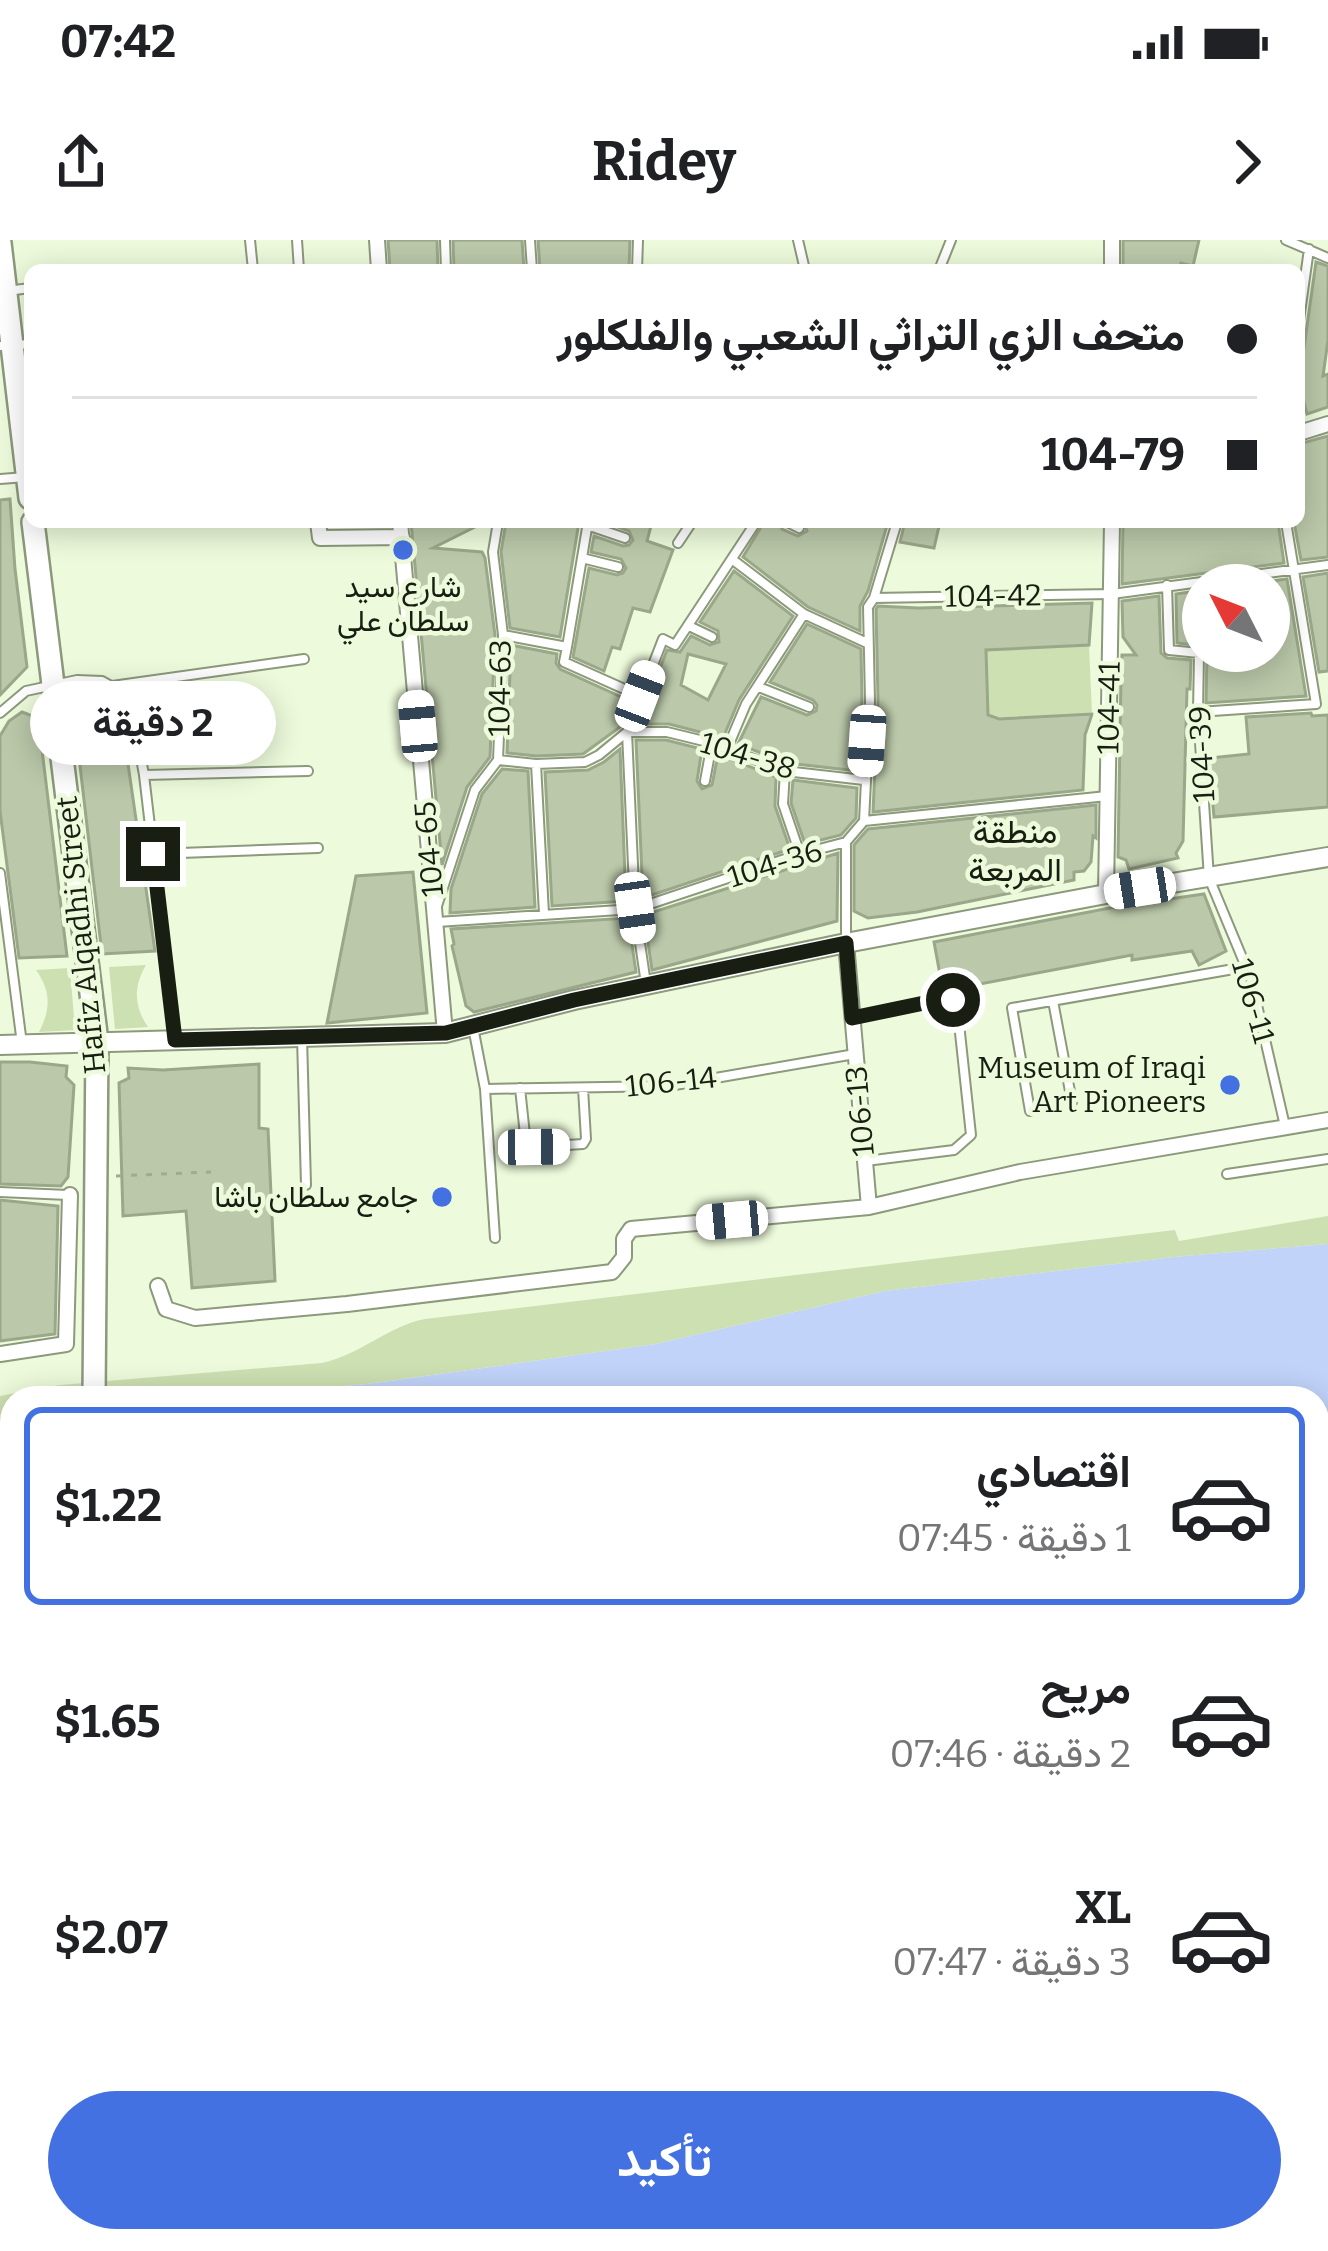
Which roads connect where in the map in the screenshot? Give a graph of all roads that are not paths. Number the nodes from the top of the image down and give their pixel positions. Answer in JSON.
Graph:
{"nodes":[{"id":1,"x":1286,"y":240,"type":"edge"},
{"id":2,"x":0,"y":243,"type":"edge"},
{"id":3,"x":1309,"y":249,"type":"junction"},
{"id":4,"x":1328,"y":258,"type":"edge"},
{"id":5,"x":1305,"y":277,"type":"edge"},
{"id":6,"x":3,"y":290,"type":"edge"},
{"id":7,"x":15,"y":345,"type":"edge"},
{"id":8,"x":24,"y":394,"type":"edge"},
{"id":9,"x":34,"y":528,"type":"edge"},
{"id":10,"x":319,"y":528,"type":"edge"},
{"id":11,"x":497,"y":528,"type":"edge"},
{"id":12,"x":587,"y":528,"type":"edge"},
{"id":13,"x":599,"y":528,"type":"edge"},
{"id":14,"x":688,"y":528,"type":"edge"},
{"id":15,"x":753,"y":528,"type":"edge"},
{"id":16,"x":895,"y":528,"type":"edge"},
{"id":17,"x":1112,"y":528,"type":"edge"},
{"id":18,"x":1287,"y":528,"type":"edge"},
{"id":19,"x":401,"y":530,"type":"edge"},
{"id":20,"x":625,"y":538,"type":"dead end"},
{"id":21,"x":677,"y":543,"type":"dead end"},
{"id":22,"x":582,"y":558,"type":"junction"},
{"id":23,"x":733,"y":560,"type":"junction"},
{"id":24,"x":1328,"y":565,"type":"edge"},
{"id":25,"x":618,"y":567,"type":"dead end"},
{"id":26,"x":1294,"y":569,"type":"junction"},
{"id":27,"x":1167,"y":585,"type":"junction"},
{"id":28,"x":1112,"y":594,"type":"junction"},
{"id":29,"x":874,"y":598,"type":"junction"},
{"id":30,"x":804,"y":614,"type":"junction"},
{"id":31,"x":688,"y":626,"type":"junction"},
{"id":32,"x":503,"y":635,"type":"junction"},
{"id":33,"x":712,"y":638,"type":"dead end"},
{"id":34,"x":867,"y":643,"type":"junction"},
{"id":35,"x":567,"y":647,"type":"junction"},
{"id":36,"x":304,"y":658,"type":"dead end"},
{"id":37,"x":52,"y":684,"type":"junction"},
{"id":38,"x":111,"y":686,"type":"junction"},
{"id":39,"x":759,"y":687,"type":"junction"},
{"id":40,"x":640,"y":696,"type":"junction"},
{"id":41,"x":809,"y":707,"type":"dead end"},
{"id":42,"x":2,"y":708,"type":"edge"},
{"id":43,"x":1198,"y":712,"type":"junction"},
{"id":44,"x":627,"y":732,"type":"junction"},
{"id":45,"x":712,"y":743,"type":"junction"},
{"id":46,"x":727,"y":749,"type":"junction"},
{"id":47,"x":498,"y":760,"type":"junction"},
{"id":48,"x":536,"y":764,"type":"junction"},
{"id":49,"x":308,"y":771,"type":"dead end"},
{"id":50,"x":784,"y":771,"type":"junction"},
{"id":51,"x":144,"y":776,"type":"junction"},
{"id":52,"x":864,"y":780,"type":"junction"},
{"id":53,"x":705,"y":781,"type":"dead end"},
{"id":54,"x":1107,"y":796,"type":"junction"},
{"id":55,"x":864,"y":821,"type":"junction"},
{"id":56,"x":846,"y":842,"type":"junction"},
{"id":57,"x":318,"y":848,"type":"dead end"},
{"id":58,"x":153,"y":854,"type":"junction"},
{"id":59,"x":800,"y":854,"type":"junction"},
{"id":60,"x":1323,"y":860,"type":"edge"},
{"id":61,"x":0,"y":873,"type":"edge"},
{"id":62,"x":1209,"y":878,"type":"junction"},
{"id":63,"x":1106,"y":894,"type":"junction"},
{"id":64,"x":635,"y":908,"type":"junction"},
{"id":65,"x":544,"y":914,"type":"junction"},
{"id":66,"x":435,"y":917,"type":"junction"},
{"id":67,"x":846,"y":943,"type":"junction"},
{"id":68,"x":1245,"y":967,"type":"junction"},
{"id":69,"x":646,"y":985,"type":"junction"},
{"id":70,"x":1053,"y":1001,"type":"junction"},
{"id":71,"x":852,"y":1018,"type":"junction"},
{"id":72,"x":473,"y":1026,"type":"junction"},
{"id":73,"x":446,"y":1033,"type":"junction"},
{"id":74,"x":302,"y":1036,"type":"junction"},
{"id":75,"x":175,"y":1040,"type":"junction"},
{"id":76,"x":97,"y":1042,"type":"junction"},
{"id":77,"x":0,"y":1045,"type":"edge"},
{"id":78,"x":22,"y":1045,"type":"junction"},
{"id":79,"x":855,"y":1054,"type":"junction"},
{"id":80,"x":485,"y":1088,"type":"junction"},
{"id":81,"x":520,"y":1088,"type":"junction"},
{"id":82,"x":583,"y":1088,"type":"junction"},
{"id":83,"x":1072,"y":1102,"type":"dead end"},
{"id":84,"x":1030,"y":1111,"type":"dead end"},
{"id":85,"x":1328,"y":1120,"type":"edge"},
{"id":86,"x":1286,"y":1127,"type":"junction"},
{"id":87,"x":1328,"y":1159,"type":"edge"},
{"id":88,"x":865,"y":1161,"type":"junction"},
{"id":89,"x":1227,"y":1174,"type":"dead end"},
{"id":90,"x":306,"y":1185,"type":"dead end"},
{"id":91,"x":0,"y":1192,"type":"edge"},
{"id":92,"x":70,"y":1196,"type":"joint"},
{"id":93,"x":869,"y":1207,"type":"junction"},
{"id":94,"x":495,"y":1238,"type":"dead end"},
{"id":95,"x":158,"y":1286,"type":"dead end"},
{"id":96,"x":0,"y":1354,"type":"edge"},
{"id":97,"x":94,"y":1386,"type":"edge"}],
"edges":[{"from":1,"to":3,"type":"lane"},
{"from":2,"to":6,"type":"main road"},
{"from":3,"to":4,"type":"lane"},
{"from":3,"to":5,"type":"lane"},
{"from":6,"to":7,"type":"main road"},
{"from":7,"to":8,"type":"main road"},
{"from":9,"to":37,"type":"main road","name":"Hafiz Alqadhi Street"},
{"from":10,"to":19,"type":"street"},
{"from":11,"to":32,"type":"lane","name":"104-63"},
{"from":12,"to":22,"type":"lane"},
{"from":13,"to":20,"type":"lane"},
{"from":14,"to":21,"type":"lane"},
{"from":15,"to":23,"type":"lane"},
{"from":16,"to":29,"type":"lane"},
{"from":17,"to":28,"type":"street","name":"104-41"},
{"from":18,"to":26,"type":"lane"},
{"from":19,"to":66,"type":"street","name":"104-65"},
{"from":22,"to":25,"type":"lane"},
{"from":22,"to":35,"type":"lane"},
{"from":23,"to":30,"type":"lane"},
{"from":23,"to":31,"type":"lane"},
{"from":24,"to":26,"type":"lane","name":"104-42"},
{"from":26,"to":27,"type":"lane","name":"104-42"},
{"from":26,"to":43,"type":"lane"},
{"from":27,"to":28,"type":"lane","name":"104-42"},
{"from":27,"to":43,"type":"lane","name":"104-39"},
{"from":28,"to":29,"type":"lane","name":"104-42"},
{"from":28,"to":54,"type":"street","name":"104-41"},
{"from":29,"to":34,"type":"lane"},
{"from":30,"to":34,"type":"lane"},
{"from":30,"to":39,"type":"lane"},
{"from":31,"to":33,"type":"lane"},
{"from":31,"to":40,"type":"lane"},
{"from":32,"to":35,"type":"lane"},
{"from":32,"to":47,"type":"lane","name":"104-63"},
{"from":34,"to":52,"type":"lane"},
{"from":35,"to":40,"type":"lane"},
{"from":36,"to":38,"type":"lane"},
{"from":37,"to":38,"type":"lane"},
{"from":37,"to":42,"type":"lane"},
{"from":37,"to":76,"type":"main road","name":"Hafiz Alqadhi Street"},
{"from":38,"to":51,"type":"lane"},
{"from":39,"to":41,"type":"lane"},
{"from":39,"to":46,"type":"lane"},
{"from":40,"to":44,"type":"lane"},
{"from":43,"to":62,"type":"lane","name":"104-39"},
{"from":44,"to":45,"type":"lane","name":"104-38"},
{"from":44,"to":48,"type":"lane"},
{"from":44,"to":64,"type":"lane"},
{"from":45,"to":46,"type":"lane","name":"104-38"},
{"from":45,"to":53,"type":"lane"},
{"from":46,"to":50,"type":"lane","name":"104-38"},
{"from":47,"to":48,"type":"lane"},
{"from":47,"to":66,"type":"lane","name":"104-63"},
{"from":48,"to":65,"type":"lane"},
{"from":49,"to":51,"type":"lane"},
{"from":50,"to":52,"type":"lane","name":"104-38"},
{"from":50,"to":59,"type":"lane"},
{"from":51,"to":58,"type":"lane"},
{"from":52,"to":55,"type":"lane"},
{"from":54,"to":55,"type":"lane"},
{"from":54,"to":63,"type":"street","name":"104-41"},
{"from":55,"to":56,"type":"lane","name":"104-36"},
{"from":56,"to":59,"type":"lane","name":"104-36"},
{"from":56,"to":67,"type":"lane"},
{"from":57,"to":58,"type":"lane"},
{"from":58,"to":75,"type":"lane"},
{"from":59,"to":64,"type":"lane","name":"104-36"},
{"from":60,"to":62,"type":"main road"},
{"from":61,"to":78,"type":"lane"},
{"from":62,"to":63,"type":"main road"},
{"from":62,"to":68,"type":"lane","name":"106-11"},
{"from":63,"to":67,"type":"main road"},
{"from":64,"to":65,"type":"lane","name":"104-36"},
{"from":64,"to":69,"type":"lane"},
{"from":65,"to":66,"type":"lane","name":"104-36"},
{"from":66,"to":73,"type":"street","name":"104-65"},
{"from":67,"to":69,"type":"main road"},
{"from":67,"to":71,"type":"street","name":"106-13"},
{"from":68,"to":70,"type":"lane"},
{"from":68,"to":86,"type":"lane","name":"106-11"},
{"from":69,"to":72,"type":"main road"},
{"from":70,"to":83,"type":"lane"},
{"from":70,"to":84,"type":"lane"},
{"from":71,"to":79,"type":"street","name":"106-13"},
{"from":71,"to":88,"type":"lane"},
{"from":72,"to":73,"type":"main road"},
{"from":72,"to":80,"type":"lane"},
{"from":73,"to":74,"type":"main road"},
{"from":74,"to":75,"type":"main road"},
{"from":74,"to":90,"type":"lane"},
{"from":75,"to":76,"type":"main road"},
{"from":76,"to":78,"type":"main road"},
{"from":76,"to":97,"type":"main road","name":"Hafiz Alqadhi Street"},
{"from":77,"to":78,"type":"main road"},
{"from":79,"to":82,"type":"lane","name":"106-14"},
{"from":79,"to":88,"type":"street","name":"106-13"},
{"from":80,"to":81,"type":"lane","name":"106-14"},
{"from":80,"to":94,"type":"lane"},
{"from":81,"to":82,"type":"lane","name":"106-14"},
{"from":81,"to":82,"type":"lane"},
{"from":85,"to":86,"type":"street"},
{"from":86,"to":93,"type":"street"},
{"from":87,"to":89,"type":"lane"},
{"from":88,"to":93,"type":"street","name":"106-13"},
{"from":91,"to":92,"type":"lane"},
{"from":92,"to":96,"type":"street"},
{"from":93,"to":95,"type":"street"}]}
